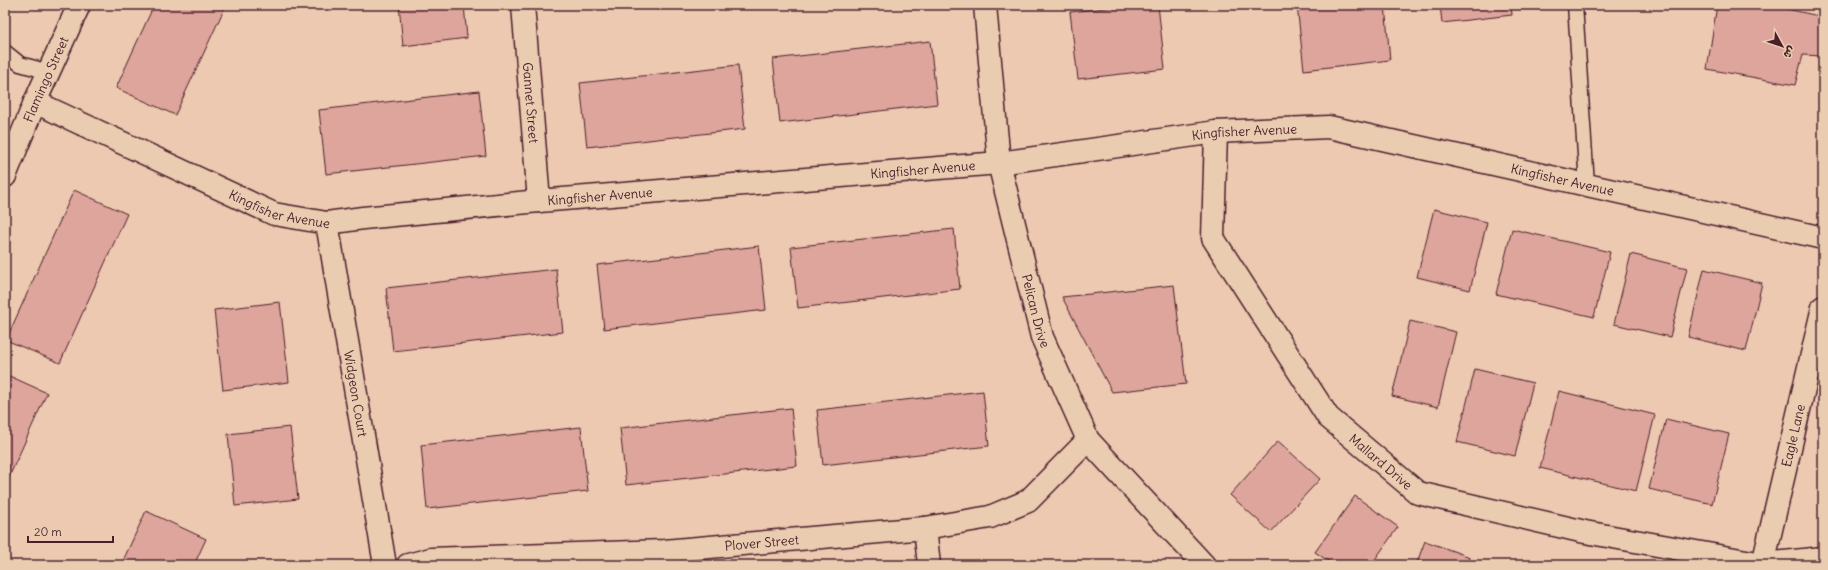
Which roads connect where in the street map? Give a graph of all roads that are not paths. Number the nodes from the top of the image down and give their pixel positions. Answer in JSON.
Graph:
{"nodes":[{"id":1,"x":79,"y":5,"type":"edge"},
{"id":2,"x":523,"y":5,"type":"edge"},
{"id":3,"x":985,"y":5,"type":"edge"},
{"id":4,"x":1574,"y":5,"type":"edge"},
{"id":5,"x":5,"y":52,"type":"edge"},
{"id":6,"x":49,"y":72,"type":"junction"},
{"id":7,"x":35,"y":102,"type":"junction"},
{"id":8,"x":1216,"y":132,"type":"junction"},
{"id":9,"x":999,"y":163,"type":"junction"},
{"id":10,"x":5,"y":176,"type":"edge"},
{"id":11,"x":1587,"y":185,"type":"junction"},
{"id":12,"x":539,"y":201,"type":"junction"},
{"id":13,"x":327,"y":223,"type":"junction"},
{"id":14,"x":1823,"y":238,"type":"edge"},
{"id":15,"x":1823,"y":307,"type":"edge"},
{"id":16,"x":1088,"y":440,"type":"junction"},
{"id":17,"x":925,"y":528,"type":"junction"},
{"id":18,"x":1823,"y":558,"type":"edge"},
{"id":19,"x":534,"y":560,"type":"edge"},
{"id":20,"x":1763,"y":564,"type":"junction"},
{"id":21,"x":385,"y":565,"type":"edge"},
{"id":22,"x":408,"y":565,"type":"edge"},
{"id":23,"x":929,"y":565,"type":"edge"},
{"id":24,"x":1204,"y":565,"type":"edge"}],
"edges":[{"from":1,"to":6,"type":"street","name":"Flamingo Street"},
{"from":2,"to":12,"type":"street","name":"Gannet Street"},
{"from":3,"to":9,"type":"street","name":"Pelican Drive"},
{"from":4,"to":11,"type":"lane"},
{"from":5,"to":6,"type":"lane"},
{"from":6,"to":7,"type":"street","name":"Flamingo Street"},
{"from":7,"to":10,"type":"street","name":"Flamingo Street"},
{"from":7,"to":13,"type":"street","name":"Kingfisher Avenue"},
{"from":8,"to":9,"type":"street","name":"Kingfisher Avenue"},
{"from":8,"to":11,"type":"street","name":"Kingfisher Avenue"},
{"from":8,"to":20,"type":"street","name":"Mallard Drive"},
{"from":9,"to":12,"type":"street","name":"Kingfisher Avenue"},
{"from":9,"to":16,"type":"street","name":"Pelican Drive"},
{"from":11,"to":14,"type":"street","name":"Kingfisher Avenue"},
{"from":12,"to":13,"type":"street","name":"Kingfisher Avenue"},
{"from":13,"to":21,"type":"street","name":"Widgeon Court"},
{"from":15,"to":20,"type":"street","name":"Eagle Lane"},
{"from":16,"to":17,"type":"street","name":"Plover Street"},
{"from":16,"to":24,"type":"street","name":"Pelican Drive"},
{"from":17,"to":19,"type":"street","name":"Plover Street"},
{"from":17,"to":23,"type":"street"},
{"from":18,"to":20,"type":"street","name":"Mallard Drive"},
{"from":19,"to":22,"type":"street","name":"Plover Street"}]}
